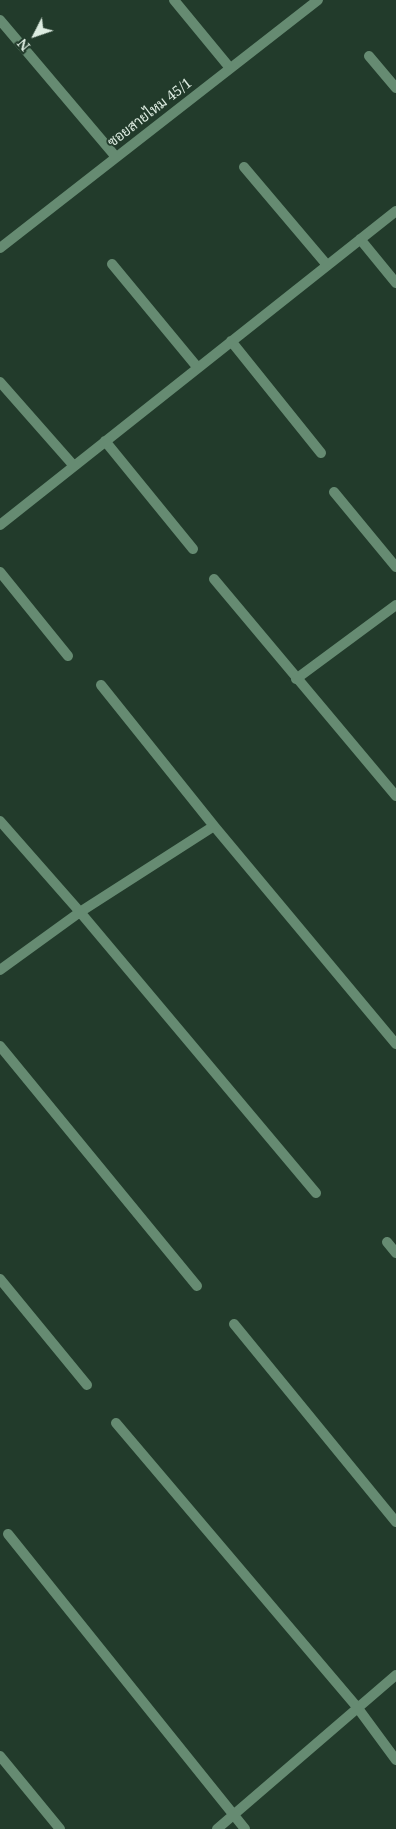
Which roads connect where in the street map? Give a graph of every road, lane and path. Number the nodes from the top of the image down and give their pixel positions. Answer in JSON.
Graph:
{"nodes":[{"id":1,"x":174,"y":0,"type":"edge"},
{"id":2,"x":318,"y":0,"type":"edge"},
{"id":3,"x":0,"y":20,"type":"edge"},
{"id":4,"x":369,"y":56,"type":"dead end"},
{"id":5,"x":230,"y":68,"type":"junction"},
{"id":6,"x":396,"y":88,"type":"edge"},
{"id":7,"x":116,"y":157,"type":"junction"},
{"id":8,"x":244,"y":168,"type":"dead end"},
{"id":9,"x":396,"y":211,"type":"edge"},
{"id":10,"x":360,"y":239,"type":"junction"},
{"id":11,"x":0,"y":248,"type":"edge"},
{"id":12,"x":112,"y":264,"type":"dead end"},
{"id":13,"x":327,"y":265,"type":"junction"},
{"id":14,"x":396,"y":283,"type":"edge"},
{"id":15,"x":231,"y":342,"type":"junction"},
{"id":16,"x":198,"y":368,"type":"junction"},
{"id":17,"x":0,"y":382,"type":"edge"},
{"id":18,"x":105,"y":441,"type":"junction"},
{"id":19,"x":321,"y":454,"type":"dead end"},
{"id":20,"x":74,"y":466,"type":"junction"},
{"id":21,"x":334,"y":492,"type":"dead end"},
{"id":22,"x":0,"y":525,"type":"edge"},
{"id":23,"x":193,"y":549,"type":"dead end"},
{"id":24,"x":396,"y":567,"type":"edge"},
{"id":25,"x":0,"y":572,"type":"edge"},
{"id":26,"x":214,"y":579,"type":"dead end"},
{"id":27,"x":396,"y":605,"type":"edge"},
{"id":28,"x":68,"y":656,"type":"dead end"},
{"id":29,"x":296,"y":679,"type":"junction"},
{"id":30,"x":101,"y":685,"type":"dead end"},
{"id":31,"x":396,"y":796,"type":"edge"},
{"id":32,"x":0,"y":820,"type":"edge"},
{"id":33,"x":214,"y":826,"type":"junction"},
{"id":34,"x":80,"y":912,"type":"junction"},
{"id":35,"x":0,"y":970,"type":"edge"},
{"id":36,"x":396,"y":1044,"type":"edge"},
{"id":37,"x":0,"y":1046,"type":"edge"},
{"id":38,"x":316,"y":1194,"type":"dead end"},
{"id":39,"x":387,"y":1242,"type":"dead end"},
{"id":40,"x":396,"y":1253,"type":"edge"},
{"id":41,"x":0,"y":1279,"type":"edge"},
{"id":42,"x":197,"y":1286,"type":"dead end"},
{"id":43,"x":234,"y":1324,"type":"dead end"},
{"id":44,"x":87,"y":1386,"type":"dead end"},
{"id":45,"x":116,"y":1423,"type":"dead end"},
{"id":46,"x":396,"y":1522,"type":"edge"},
{"id":47,"x":8,"y":1534,"type":"dead end"},
{"id":48,"x":396,"y":1675,"type":"edge"},
{"id":49,"x":357,"y":1707,"type":"junction"},
{"id":50,"x":0,"y":1756,"type":"edge"},
{"id":51,"x":396,"y":1760,"type":"edge"},
{"id":52,"x":234,"y":1816,"type":"junction"},
{"id":53,"x":60,"y":1829,"type":"edge"},
{"id":54,"x":216,"y":1829,"type":"edge"},
{"id":55,"x":245,"y":1829,"type":"edge"}],
"edges":[{"from":1,"to":5,"type":"street"},
{"from":2,"to":5,"type":"street","name":"ซอยสายไหม 45/1"},
{"from":3,"to":7,"type":"street"},
{"from":4,"to":6,"type":"street"},
{"from":5,"to":7,"type":"street","name":"ซอยสายไหม 45/1"},
{"from":7,"to":11,"type":"street","name":"ซอยสายไหม 45/1"},
{"from":8,"to":13,"type":"street"},
{"from":9,"to":10,"type":"street"},
{"from":10,"to":13,"type":"street"},
{"from":10,"to":14,"type":"street"},
{"from":12,"to":16,"type":"street"},
{"from":13,"to":15,"type":"street"},
{"from":15,"to":16,"type":"street"},
{"from":15,"to":19,"type":"street"},
{"from":16,"to":18,"type":"street"},
{"from":17,"to":20,"type":"street"},
{"from":18,"to":20,"type":"street"},
{"from":18,"to":23,"type":"street"},
{"from":20,"to":22,"type":"street"},
{"from":21,"to":24,"type":"street"},
{"from":25,"to":28,"type":"street"},
{"from":26,"to":29,"type":"street"},
{"from":27,"to":29,"type":"street"},
{"from":29,"to":31,"type":"street"},
{"from":30,"to":33,"type":"street"},
{"from":32,"to":34,"type":"street"},
{"from":33,"to":34,"type":"street"},
{"from":33,"to":36,"type":"street"},
{"from":34,"to":35,"type":"street"},
{"from":34,"to":38,"type":"street"},
{"from":37,"to":42,"type":"street"},
{"from":39,"to":40,"type":"street"},
{"from":41,"to":44,"type":"street"},
{"from":43,"to":46,"type":"street"},
{"from":45,"to":49,"type":"street"},
{"from":47,"to":52,"type":"street"},
{"from":48,"to":49,"type":"street"},
{"from":49,"to":51,"type":"street"},
{"from":49,"to":52,"type":"street"},
{"from":50,"to":53,"type":"street"},
{"from":52,"to":54,"type":"street"},
{"from":52,"to":55,"type":"street"}]}
